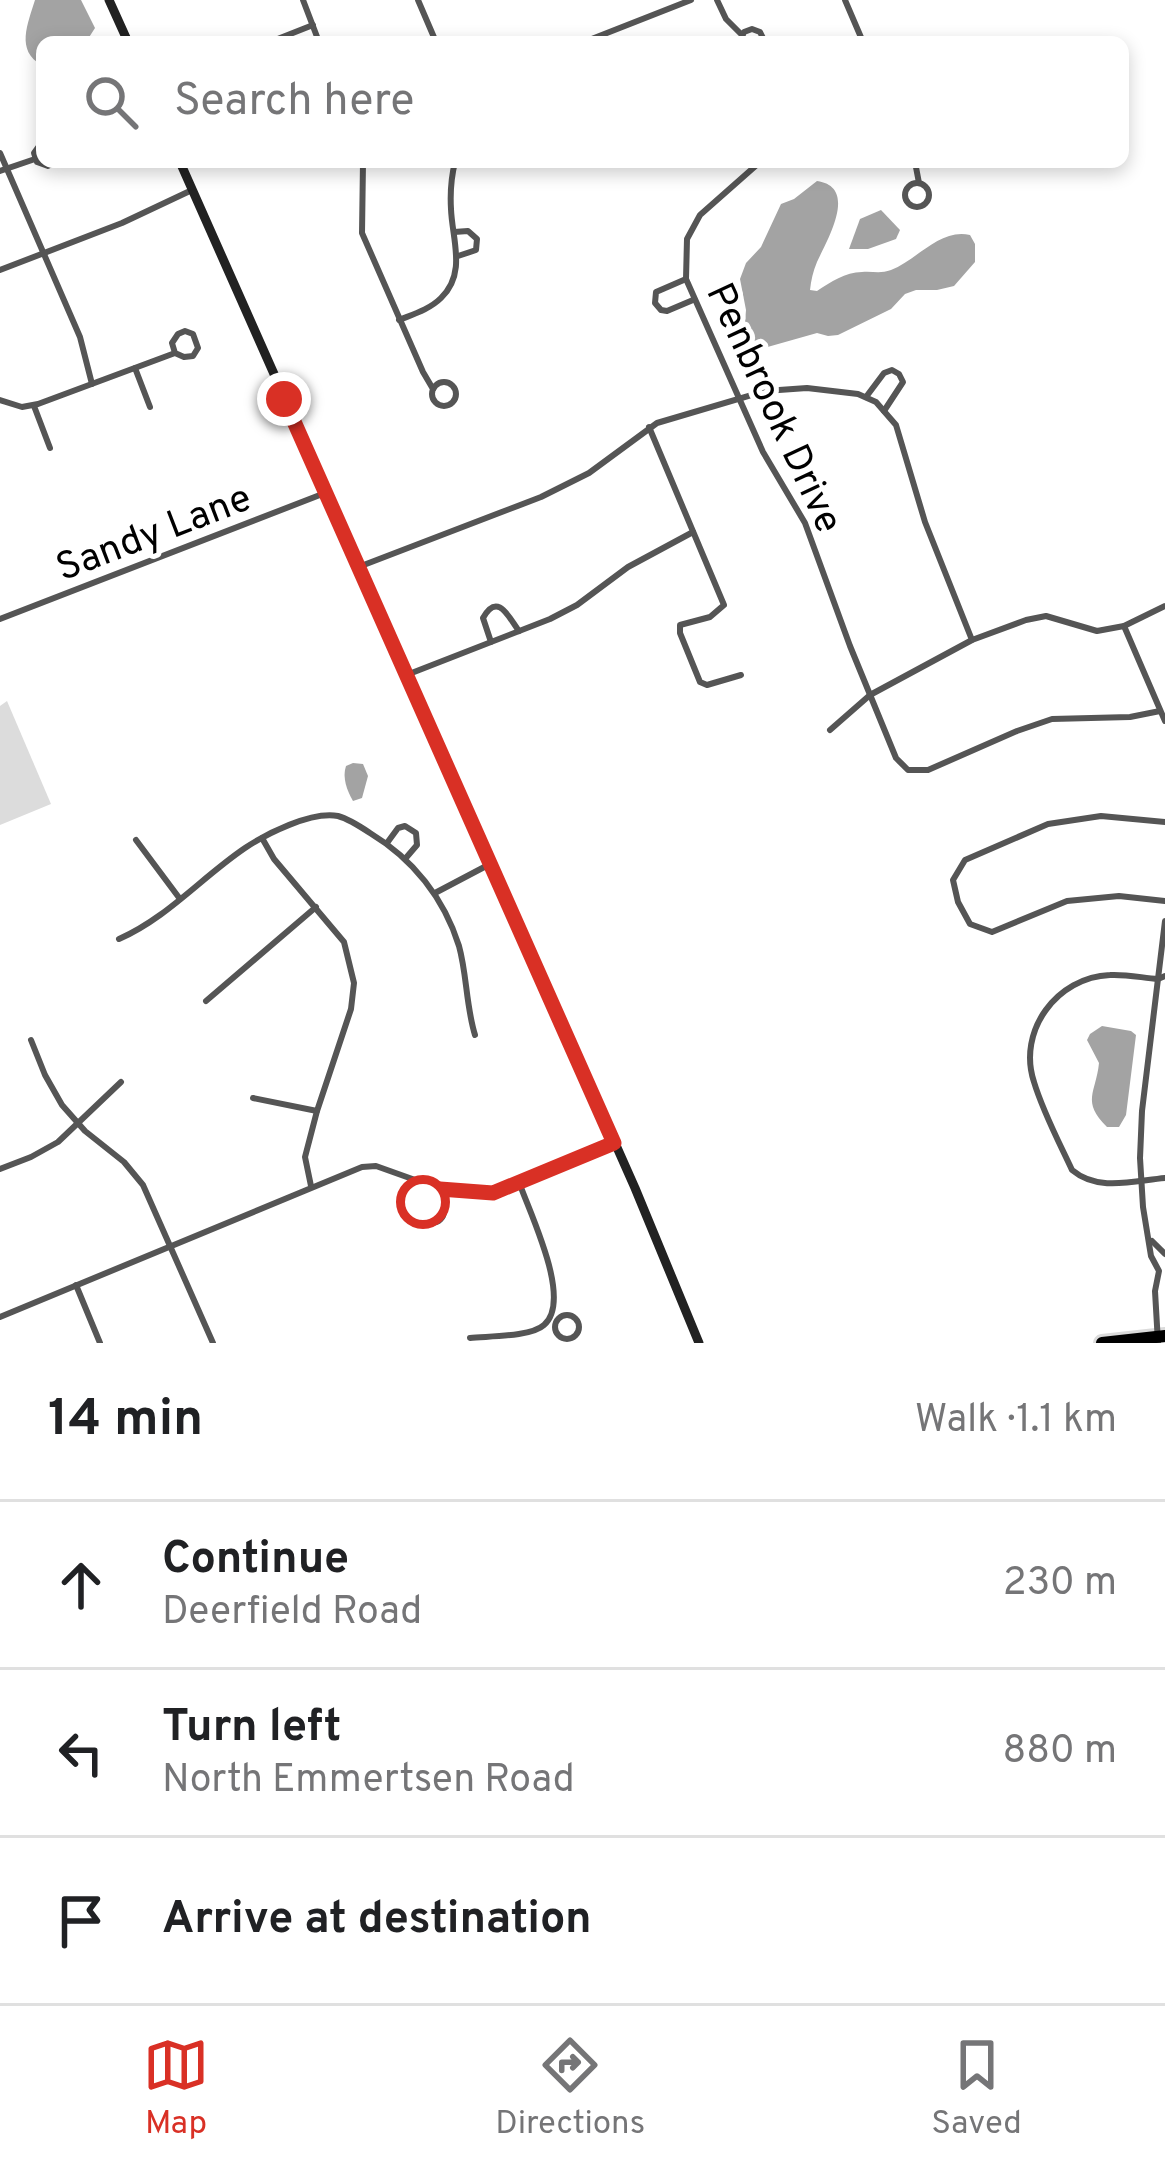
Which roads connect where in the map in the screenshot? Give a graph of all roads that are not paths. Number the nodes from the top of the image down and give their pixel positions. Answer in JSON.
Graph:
{"nodes":[{"id":1,"x":110,"y":0,"type":"edge"},
{"id":2,"x":302,"y":0,"type":"edge"},
{"id":3,"x":418,"y":0,"type":"edge"},
{"id":4,"x":691,"y":0,"type":"edge"},
{"id":5,"x":717,"y":0,"type":"edge"},
{"id":6,"x":845,"y":0,"type":"edge"},
{"id":7,"x":313,"y":25,"type":"junction"},
{"id":8,"x":125,"y":36,"type":"edge"},
{"id":9,"x":285,"y":36,"type":"edge"},
{"id":10,"x":318,"y":36,"type":"edge"},
{"id":11,"x":433,"y":36,"type":"edge"},
{"id":12,"x":599,"y":36,"type":"edge"},
{"id":13,"x":739,"y":36,"type":"edge"},
{"id":14,"x":860,"y":36,"type":"edge"},
{"id":15,"x":36,"y":147,"type":"edge"},
{"id":16,"x":0,"y":154,"type":"edge"},
{"id":17,"x":35,"y":159,"type":"joint"},
{"id":18,"x":183,"y":168,"type":"edge"},
{"id":19,"x":362,"y":168,"type":"edge"},
{"id":20,"x":454,"y":168,"type":"edge"},
{"id":21,"x":753,"y":168,"type":"edge"},
{"id":22,"x":916,"y":168,"type":"edge"},
{"id":23,"x":3,"y":170,"type":"edge"},
{"id":24,"x":919,"y":183,"type":"junction"},
{"id":25,"x":192,"y":190,"type":"junction"},
{"id":26,"x":454,"y":232,"type":"junction"},
{"id":27,"x":44,"y":253,"type":"junction"},
{"id":28,"x":458,"y":256,"type":"junction"},
{"id":29,"x":0,"y":269,"type":"edge"},
{"id":30,"x":686,"y":279,"type":"junction"},
{"id":31,"x":693,"y":300,"type":"junction"},
{"id":32,"x":399,"y":320,"type":"junction"},
{"id":33,"x":176,"y":353,"type":"junction"},
{"id":34,"x":135,"y":368,"type":"junction"},
{"id":35,"x":93,"y":385,"type":"junction"},
{"id":36,"x":433,"y":388,"type":"junction"},
{"id":37,"x":866,"y":398,"type":"junction"},
{"id":38,"x":738,"y":399,"type":"junction"},
{"id":39,"x":0,"y":400,"type":"edge"},
{"id":40,"x":33,"y":405,"type":"junction"},
{"id":41,"x":150,"y":407,"type":"dead end"},
{"id":42,"x":884,"y":411,"type":"junction"},
{"id":43,"x":649,"y":427,"type":"junction"},
{"id":44,"x":50,"y":448,"type":"dead end"},
{"id":45,"x":325,"y":493,"type":"junction"},
{"id":46,"x":693,"y":532,"type":"junction"},
{"id":47,"x":358,"y":567,"type":"junction"},
{"id":48,"x":1165,"y":606,"type":"edge"},
{"id":49,"x":0,"y":619,"type":"edge"},
{"id":50,"x":1124,"y":626,"type":"junction"},
{"id":51,"x":519,"y":631,"type":"junction"},
{"id":52,"x":972,"y":640,"type":"junction"},
{"id":53,"x":491,"y":642,"type":"junction"},
{"id":54,"x":741,"y":674,"type":"dead end"},
{"id":55,"x":406,"y":675,"type":"junction"},
{"id":56,"x":870,"y":695,"type":"junction"},
{"id":57,"x":1160,"y":711,"type":"junction"},
{"id":58,"x":1165,"y":722,"type":"edge"},
{"id":59,"x":830,"y":730,"type":"dead end"},
{"id":60,"x":1165,"y":822,"type":"edge"},
{"id":61,"x":262,"y":838,"type":"junction"},
{"id":62,"x":136,"y":840,"type":"dead end"},
{"id":63,"x":386,"y":844,"type":"junction"},
{"id":64,"x":406,"y":859,"type":"junction"},
{"id":65,"x":490,"y":864,"type":"junction"},
{"id":66,"x":435,"y":893,"type":"junction"},
{"id":67,"x":180,"y":899,"type":"junction"},
{"id":68,"x":1165,"y":901,"type":"edge"},
{"id":69,"x":316,"y":907,"type":"junction"},
{"id":70,"x":1165,"y":921,"type":"edge"},
{"id":71,"x":119,"y":939,"type":"dead end"},
{"id":72,"x":1161,"y":978,"type":"edge"},
{"id":73,"x":206,"y":1001,"type":"dead end"},
{"id":74,"x":475,"y":1035,"type":"dead end"},
{"id":75,"x":31,"y":1040,"type":"dead end"},
{"id":76,"x":121,"y":1082,"type":"dead end"},
{"id":77,"x":253,"y":1098,"type":"dead end"},
{"id":78,"x":317,"y":1111,"type":"junction"},
{"id":79,"x":78,"y":1124,"type":"junction"},
{"id":80,"x":614,"y":1143,"type":"junction"},
{"id":81,"x":0,"y":1169,"type":"edge"},
{"id":82,"x":1165,"y":1179,"type":"edge"},
{"id":83,"x":1141,"y":1180,"type":"junction"},
{"id":84,"x":519,"y":1183,"type":"junction"},
{"id":85,"x":311,"y":1187,"type":"junction"},
{"id":86,"x":440,"y":1189,"type":"junction"},
{"id":87,"x":437,"y":1200,"type":"junction"},
{"id":88,"x":1149,"y":1239,"type":"junction"},
{"id":89,"x":170,"y":1246,"type":"junction"},
{"id":90,"x":1165,"y":1253,"type":"edge"},
{"id":91,"x":76,"y":1285,"type":"junction"},
{"id":92,"x":1165,"y":1295,"type":"edge"},
{"id":93,"x":1156,"y":1306,"type":"junction"},
{"id":94,"x":0,"y":1317,"type":"edge"},
{"id":95,"x":554,"y":1318,"type":"junction"},
{"id":96,"x":470,"y":1338,"type":"dead end"},
{"id":97,"x":1160,"y":1339,"type":"edge"},
{"id":98,"x":100,"y":1343,"type":"edge"},
{"id":99,"x":213,"y":1343,"type":"edge"},
{"id":100,"x":699,"y":1343,"type":"edge"},
{"id":101,"x":1102,"y":1343,"type":"edge"}],
"edges":[{"from":1,"to":8,"type":"street"},
{"from":2,"to":7,"type":"street"},
{"from":3,"to":11,"type":"street"},
{"from":4,"to":12,"type":"street"},
{"from":5,"to":13,"type":"street"},
{"from":6,"to":14,"type":"street"},
{"from":7,"to":9,"type":"street"},
{"from":7,"to":10,"type":"street"},
{"from":15,"to":17,"type":"street"},
{"from":16,"to":23,"type":"street"},
{"from":17,"to":23,"type":"street"},
{"from":18,"to":25,"type":"street"},
{"from":19,"to":32,"type":"street"},
{"from":20,"to":26,"type":"street"},
{"from":21,"to":30,"type":"street","name":"Penbrook Drive"},
{"from":22,"to":24,"type":"street"},
{"from":23,"to":27,"type":"street"},
{"from":24,"to":24,"type":"street"},
{"from":25,"to":27,"type":"street"},
{"from":25,"to":45,"type":"street"},
{"from":26,"to":28,"type":"street"},
{"from":26,"to":28,"type":"street"},
{"from":27,"to":29,"type":"street"},
{"from":27,"to":35,"type":"street"},
{"from":28,"to":32,"type":"street"},
{"from":30,"to":31,"type":"street","name":"Penbrook Drive"},
{"from":30,"to":31,"type":"street"},
{"from":31,"to":38,"type":"street","name":"Penbrook Drive"},
{"from":32,"to":36,"type":"street"},
{"from":33,"to":33,"type":"street"},
{"from":33,"to":34,"type":"street"},
{"from":34,"to":35,"type":"street"},
{"from":34,"to":41,"type":"street"},
{"from":35,"to":40,"type":"street"},
{"from":36,"to":36,"type":"street"},
{"from":37,"to":38,"type":"street"},
{"from":37,"to":42,"type":"street"},
{"from":37,"to":42,"type":"street"},
{"from":38,"to":43,"type":"street"},
{"from":38,"to":56,"type":"street","name":"Penbrook Drive"},
{"from":39,"to":40,"type":"street"},
{"from":40,"to":44,"type":"street"},
{"from":42,"to":52,"type":"street"},
{"from":43,"to":46,"type":"street"},
{"from":43,"to":47,"type":"street"},
{"from":45,"to":47,"type":"street"},
{"from":45,"to":49,"type":"street","name":"Sandy Lane"},
{"from":46,"to":51,"type":"street"},
{"from":46,"to":54,"type":"street"},
{"from":47,"to":55,"type":"street"},
{"from":48,"to":50,"type":"street"},
{"from":50,"to":52,"type":"street"},
{"from":50,"to":57,"type":"street"},
{"from":51,"to":53,"type":"street"},
{"from":51,"to":53,"type":"street"},
{"from":52,"to":56,"type":"street"},
{"from":53,"to":55,"type":"street"},
{"from":55,"to":65,"type":"street"},
{"from":56,"to":57,"type":"street","name":"Penbrook Drive"},
{"from":56,"to":59,"type":"street"},
{"from":57,"to":58,"type":"street"},
{"from":60,"to":68,"type":"street"},
{"from":61,"to":63,"type":"street"},
{"from":61,"to":67,"type":"street"},
{"from":61,"to":69,"type":"street"},
{"from":62,"to":67,"type":"street"},
{"from":63,"to":64,"type":"street"},
{"from":63,"to":64,"type":"street"},
{"from":64,"to":66,"type":"street"},
{"from":65,"to":66,"type":"street"},
{"from":65,"to":80,"type":"street"},
{"from":66,"to":74,"type":"street"},
{"from":67,"to":71,"type":"street"},
{"from":69,"to":73,"type":"street"},
{"from":69,"to":78,"type":"street"},
{"from":70,"to":72,"type":"street"},
{"from":72,"to":83,"type":"street"},
{"from":72,"to":83,"type":"street"},
{"from":75,"to":79,"type":"street"},
{"from":76,"to":79,"type":"street"},
{"from":77,"to":78,"type":"street"},
{"from":78,"to":85,"type":"street"},
{"from":79,"to":81,"type":"street"},
{"from":79,"to":89,"type":"street"},
{"from":80,"to":84,"type":"street"},
{"from":80,"to":100,"type":"street"},
{"from":82,"to":83,"type":"street"},
{"from":83,"to":88,"type":"street"},
{"from":84,"to":86,"type":"street"},
{"from":84,"to":95,"type":"street"},
{"from":85,"to":86,"type":"street"},
{"from":85,"to":89,"type":"street"},
{"from":86,"to":87,"type":"street"},
{"from":87,"to":87,"type":"street"},
{"from":88,"to":90,"type":"street"},
{"from":88,"to":93,"type":"street"},
{"from":89,"to":91,"type":"street"},
{"from":89,"to":99,"type":"street"},
{"from":91,"to":94,"type":"street"},
{"from":91,"to":98,"type":"street"},
{"from":92,"to":93,"type":"street"},
{"from":93,"to":97,"type":"street"},
{"from":95,"to":95,"type":"street"},
{"from":95,"to":96,"type":"street"},
{"from":97,"to":101,"type":"main road"}]}
